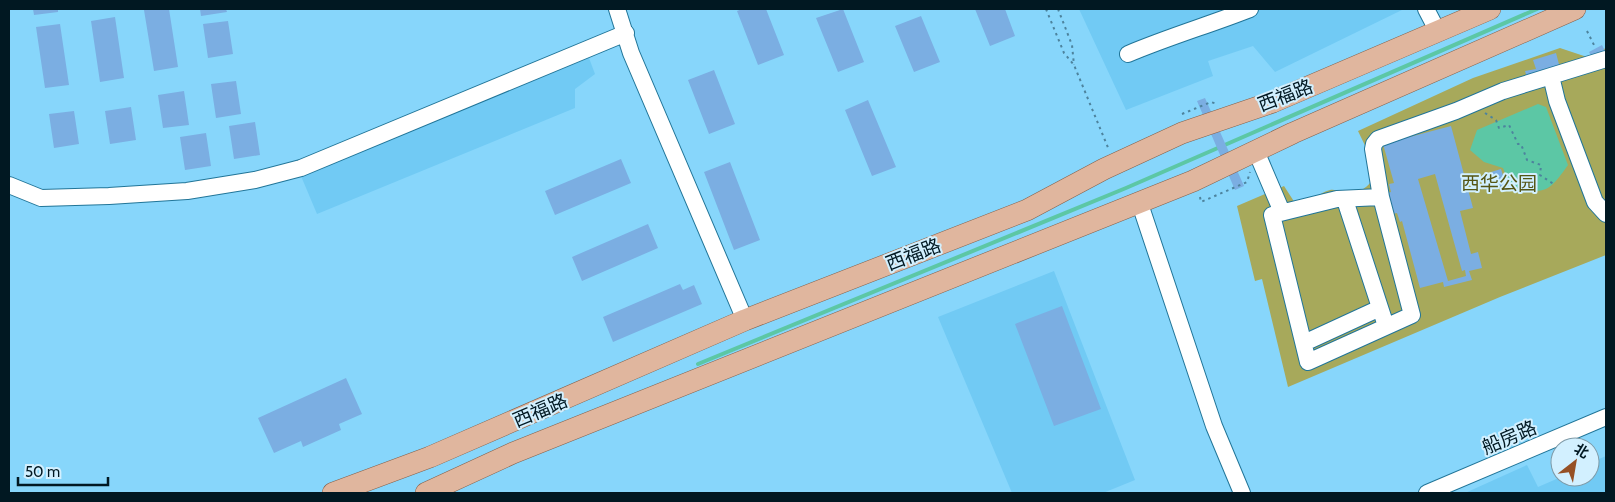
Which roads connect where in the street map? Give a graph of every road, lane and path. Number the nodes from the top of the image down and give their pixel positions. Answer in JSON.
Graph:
{"nodes":[{"id":1,"x":1046,"y":9,"type":"edge"},
{"id":2,"x":1058,"y":9,"type":"edge"},
{"id":3,"x":1250,"y":9,"type":"edge"},
{"id":4,"x":1426,"y":9,"type":"edge"},
{"id":5,"x":1490,"y":9,"type":"edge"},
{"id":6,"x":1575,"y":9,"type":"edge"},
{"id":7,"x":621,"y":10,"type":"edge"},
{"id":8,"x":1587,"y":31,"type":"dead end"},
{"id":9,"x":1438,"y":32,"type":"junction"},
{"id":10,"x":626,"y":33,"type":"junction"},
{"id":11,"x":1128,"y":54,"type":"dead end"},
{"id":12,"x":1601,"y":54,"type":"edge"},
{"id":13,"x":1074,"y":65,"type":"junction"},
{"id":14,"x":1551,"y":76,"type":"junction"},
{"id":15,"x":1212,"y":102,"type":"dead end"},
{"id":16,"x":1486,"y":111,"type":"junction"},
{"id":17,"x":1175,"y":117,"type":"dead end"},
{"id":18,"x":1256,"y":151,"type":"junction"},
{"id":19,"x":1115,"y":164,"type":"junction"},
{"id":20,"x":1247,"y":182,"type":"dead end"},
{"id":21,"x":9,"y":185,"type":"edge"},
{"id":22,"x":1555,"y":185,"type":"dead end"},
{"id":23,"x":1381,"y":197,"type":"junction"},
{"id":24,"x":1345,"y":200,"type":"junction"},
{"id":25,"x":1139,"y":201,"type":"junction"},
{"id":26,"x":1202,"y":202,"type":"dead end"},
{"id":27,"x":1282,"y":212,"type":"junction"},
{"id":28,"x":1606,"y":214,"type":"edge"},
{"id":29,"x":1380,"y":308,"type":"junction"},
{"id":30,"x":745,"y":320,"type":"junction"},
{"id":31,"x":1386,"y":326,"type":"junction"},
{"id":32,"x":1304,"y":344,"type":"junction"},
{"id":33,"x":1606,"y":417,"type":"edge"},
{"id":34,"x":333,"y":493,"type":"edge"},
{"id":35,"x":426,"y":493,"type":"edge"},
{"id":36,"x":1242,"y":493,"type":"edge"},
{"id":37,"x":1427,"y":493,"type":"edge"}],
"edges":[{"from":1,"to":13,"type":"path"},
{"from":2,"to":13,"type":"path"},
{"from":3,"to":11,"type":"street"},
{"from":4,"to":9,"type":"street"},
{"from":5,"to":9,"type":"main road","name":"西福路"},
{"from":6,"to":18,"type":"main road","name":"西福路"},
{"from":7,"to":10,"type":"street"},
{"from":8,"to":12,"type":"path"},
{"from":9,"to":19,"type":"main road","name":"西福路"},
{"from":10,"to":21,"type":"street"},
{"from":10,"to":30,"type":"street"},
{"from":12,"to":14,"type":"street"},
{"from":13,"to":19,"type":"path"},
{"from":14,"to":16,"type":"street"},
{"from":14,"to":28,"type":"street"},
{"from":15,"to":17,"type":"path"},
{"from":16,"to":22,"type":"path"},
{"from":16,"to":23,"type":"street"},
{"from":18,"to":25,"type":"main road","name":"西福路"},
{"from":18,"to":27,"type":"street"},
{"from":19,"to":30,"type":"main road","name":"西福路"},
{"from":20,"to":26,"type":"path"},
{"from":23,"to":24,"type":"street"},
{"from":23,"to":31,"type":"street"},
{"from":24,"to":27,"type":"street"},
{"from":24,"to":29,"type":"street"},
{"from":25,"to":35,"type":"main road","name":"西福路"},
{"from":25,"to":36,"type":"street"},
{"from":27,"to":32,"type":"street"},
{"from":29,"to":31,"type":"street"},
{"from":29,"to":32,"type":"street"},
{"from":30,"to":34,"type":"main road","name":"西福路"},
{"from":31,"to":32,"type":"street"},
{"from":33,"to":37,"type":"street","name":"船房路"}]}
